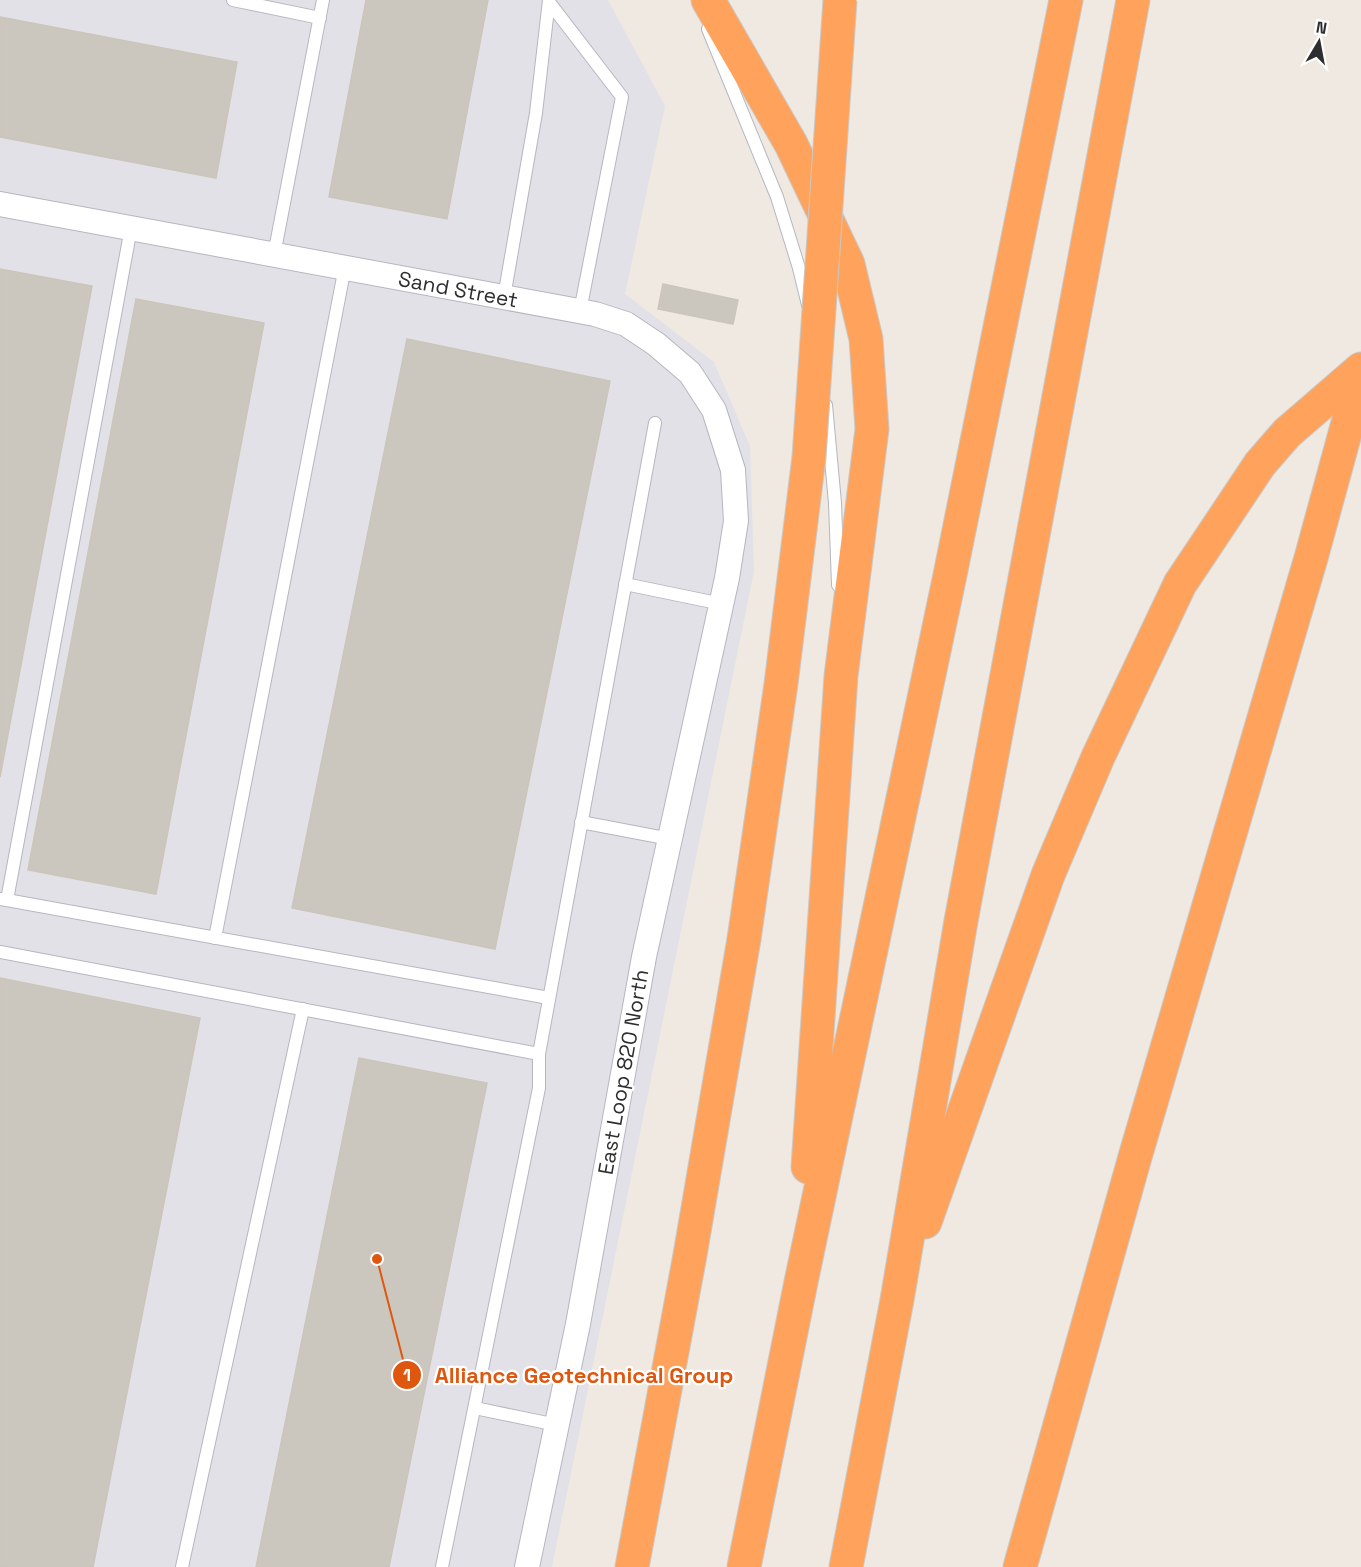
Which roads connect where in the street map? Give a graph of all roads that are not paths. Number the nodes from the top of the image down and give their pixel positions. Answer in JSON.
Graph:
{"nodes":[{"id":1,"x":233,"y":0,"type":"edge"},
{"id":2,"x":324,"y":0,"type":"edge"},
{"id":3,"x":840,"y":0,"type":"edge"},
{"id":4,"x":1066,"y":0,"type":"edge"},
{"id":5,"x":1133,"y":0,"type":"edge"},
{"id":6,"x":549,"y":1,"type":"edge"},
{"id":7,"x":702,"y":8,"type":"edge"},
{"id":8,"x":320,"y":18,"type":"junction"},
{"id":9,"x":0,"y":204,"type":"edge"},
{"id":10,"x":131,"y":228,"type":"junction"},
{"id":11,"x":274,"y":255,"type":"junction"},
{"id":12,"x":345,"y":267,"type":"junction"},
{"id":13,"x":504,"y":297,"type":"junction"},
{"id":14,"x":580,"y":311,"type":"junction"},
{"id":15,"x":1361,"y":369,"type":"edge"},
{"id":16,"x":1361,"y":375,"type":"edge"},
{"id":17,"x":655,"y":423,"type":"dead end"},
{"id":18,"x":727,"y":578,"type":"joint"},
{"id":19,"x":625,"y":584,"type":"junction"},
{"id":20,"x":722,"y":604,"type":"junction"},
{"id":21,"x":841,"y":676,"type":"junction"},
{"id":22,"x":581,"y":822,"type":"junction"},
{"id":23,"x":670,"y":838,"type":"junction"},
{"id":24,"x":3,"y":899,"type":"edge"},
{"id":25,"x":215,"y":938,"type":"junction"},
{"id":26,"x":0,"y":952,"type":"edge"},
{"id":27,"x":549,"y":998,"type":"junction"},
{"id":28,"x":303,"y":1009,"type":"junction"},
{"id":29,"x":539,"y":1054,"type":"junction"},
{"id":30,"x":801,"y":1282,"type":"junction"},
{"id":31,"x":897,"y":1300,"type":"junction"},
{"id":32,"x":475,"y":1408,"type":"junction"},
{"id":33,"x":556,"y":1425,"type":"junction"},
{"id":34,"x":182,"y":1567,"type":"edge"},
{"id":35,"x":442,"y":1567,"type":"edge"},
{"id":36,"x":527,"y":1567,"type":"edge"},
{"id":37,"x":632,"y":1567,"type":"edge"},
{"id":38,"x":744,"y":1567,"type":"edge"},
{"id":39,"x":846,"y":1567,"type":"edge"},
{"id":40,"x":1020,"y":1567,"type":"edge"}],
"edges":[{"from":1,"to":8,"type":"lane"},
{"from":2,"to":8,"type":"lane"},
{"from":3,"to":37,"type":"highway","bridge":true},
{"from":4,"to":30,"type":"highway"},
{"from":5,"to":31,"type":"highway"},
{"from":6,"to":13,"type":"lane"},
{"from":6,"to":14,"type":"lane"},
{"from":7,"to":21,"type":"lane"},
{"from":7,"to":21,"type":"highway"},
{"from":8,"to":11,"type":"lane"},
{"from":9,"to":10,"type":"street","name":"Sand Street"},
{"from":10,"to":11,"type":"street","name":"Sand Street"},
{"from":10,"to":24,"type":"lane"},
{"from":11,"to":12,"type":"street","name":"Sand Street"},
{"from":12,"to":13,"type":"street","name":"Sand Street"},
{"from":12,"to":25,"type":"lane"},
{"from":13,"to":14,"type":"street","name":"Sand Street"},
{"from":14,"to":18,"type":"street","name":"Sand Street"},
{"from":15,"to":31,"type":"highway"},
{"from":16,"to":40,"type":"highway"},
{"from":17,"to":19,"type":"lane"},
{"from":18,"to":20,"type":"street","name":"East Loop 820 North"},
{"from":19,"to":20,"type":"lane"},
{"from":19,"to":22,"type":"lane"},
{"from":20,"to":23,"type":"street","name":"East Loop 820 North"},
{"from":21,"to":30,"type":"highway"},
{"from":22,"to":23,"type":"lane"},
{"from":22,"to":27,"type":"lane"},
{"from":23,"to":33,"type":"street","name":"East Loop 820 North"},
{"from":24,"to":25,"type":"lane"},
{"from":25,"to":27,"type":"lane"},
{"from":26,"to":28,"type":"lane"},
{"from":27,"to":29,"type":"lane"},
{"from":28,"to":29,"type":"lane"},
{"from":28,"to":34,"type":"lane"},
{"from":29,"to":32,"type":"lane"},
{"from":30,"to":38,"type":"highway"},
{"from":31,"to":39,"type":"highway"},
{"from":32,"to":33,"type":"lane"},
{"from":32,"to":35,"type":"lane"},
{"from":33,"to":36,"type":"street","name":"East Loop 820 North"}]}
